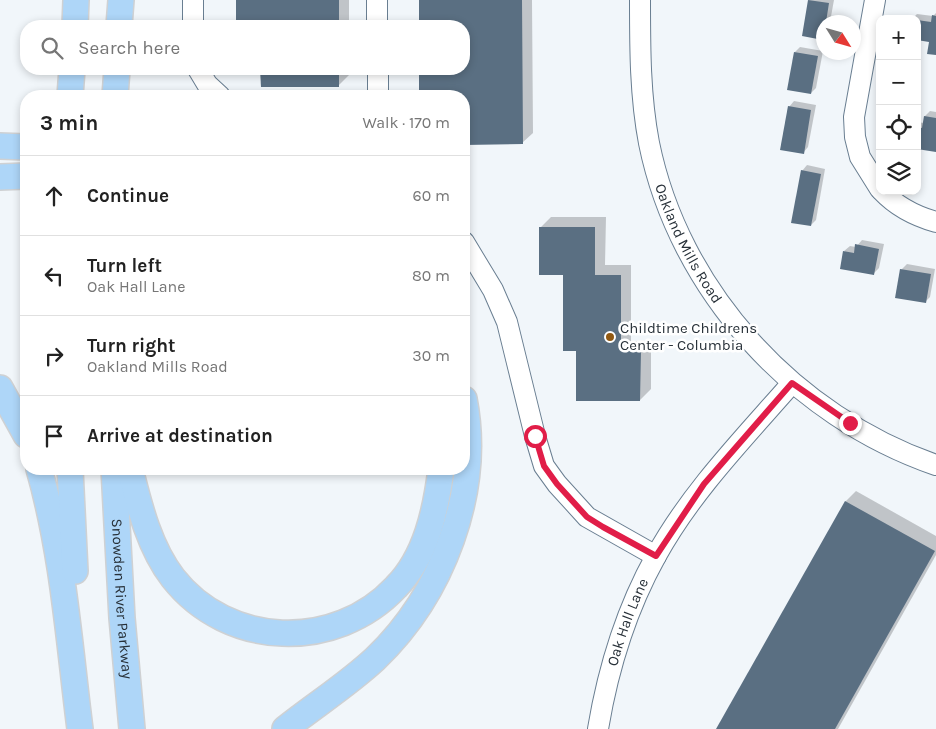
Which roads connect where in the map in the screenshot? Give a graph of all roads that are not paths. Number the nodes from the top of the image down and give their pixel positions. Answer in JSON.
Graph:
{"nodes":[{"id":1,"x":76,"y":0,"type":"edge"},
{"id":2,"x":121,"y":0,"type":"edge"},
{"id":3,"x":194,"y":0,"type":"edge"},
{"id":4,"x":377,"y":0,"type":"edge"},
{"id":5,"x":640,"y":0,"type":"edge"},
{"id":6,"x":875,"y":0,"type":"edge"},
{"id":7,"x":75,"y":20,"type":"edge"},
{"id":8,"x":119,"y":20,"type":"edge"},
{"id":9,"x":193,"y":20,"type":"edge"},
{"id":10,"x":377,"y":20,"type":"edge"},
{"id":11,"x":72,"y":75,"type":"edge"},
{"id":12,"x":117,"y":75,"type":"edge"},
{"id":13,"x":202,"y":75,"type":"edge"},
{"id":14,"x":378,"y":75,"type":"edge"},
{"id":15,"x":70,"y":90,"type":"edge"},
{"id":16,"x":115,"y":90,"type":"edge"},
{"id":17,"x":214,"y":90,"type":"edge"},
{"id":18,"x":378,"y":90,"type":"edge"},
{"id":19,"x":0,"y":146,"type":"edge"},
{"id":20,"x":20,"y":147,"type":"edge"},
{"id":21,"x":20,"y":176,"type":"edge"},
{"id":22,"x":0,"y":177,"type":"edge"},
{"id":23,"x":876,"y":182,"type":"edge"},
{"id":24,"x":886,"y":195,"type":"edge"},
{"id":25,"x":936,"y":222,"type":"edge"},
{"id":26,"x":470,"y":252,"type":"edge"},
{"id":27,"x":792,"y":383,"type":"junction"},
{"id":28,"x":0,"y":388,"type":"edge"},
{"id":29,"x":20,"y":424,"type":"edge"},
{"id":30,"x":936,"y":466,"type":"edge"},
{"id":31,"x":41,"y":475,"type":"edge"},
{"id":32,"x":70,"y":475,"type":"edge"},
{"id":33,"x":114,"y":475,"type":"edge"},
{"id":34,"x":132,"y":475,"type":"edge"},
{"id":35,"x":440,"y":475,"type":"edge"},
{"id":36,"x":466,"y":475,"type":"edge"},
{"id":37,"x":656,"y":556,"type":"junction"},
{"id":38,"x":81,"y":729,"type":"edge"},
{"id":39,"x":132,"y":729,"type":"edge"},
{"id":40,"x":285,"y":729,"type":"edge"},
{"id":41,"x":598,"y":729,"type":"edge"}],
"edges":[{"from":1,"to":7,"type":"main road"},
{"from":2,"to":8,"type":"main road"},
{"from":3,"to":9,"type":"street"},
{"from":4,"to":10,"type":"street"},
{"from":5,"to":27,"type":"street","name":"Oakland Mills Road"},
{"from":6,"to":23,"type":"street"},
{"from":11,"to":15,"type":"main road"},
{"from":12,"to":16,"type":"main road"},
{"from":13,"to":17,"type":"street"},
{"from":14,"to":18,"type":"street"},
{"from":19,"to":20,"type":"main road"},
{"from":21,"to":22,"type":"main road"},
{"from":24,"to":25,"type":"street"},
{"from":26,"to":37,"type":"street"},
{"from":27,"to":30,"type":"street","name":"Oakland Mills Road"},
{"from":27,"to":37,"type":"street","name":"Oak Hall Lane"},
{"from":28,"to":29,"type":"main road"},
{"from":31,"to":38,"type":"main road"},
{"from":32,"to":38,"type":"main road"},
{"from":33,"to":39,"type":"main road","name":"Snowden River Parkway"},
{"from":34,"to":35,"type":"main road"},
{"from":36,"to":40,"type":"main road"},
{"from":37,"to":41,"type":"street","name":"Oak Hall Lane"}]}
